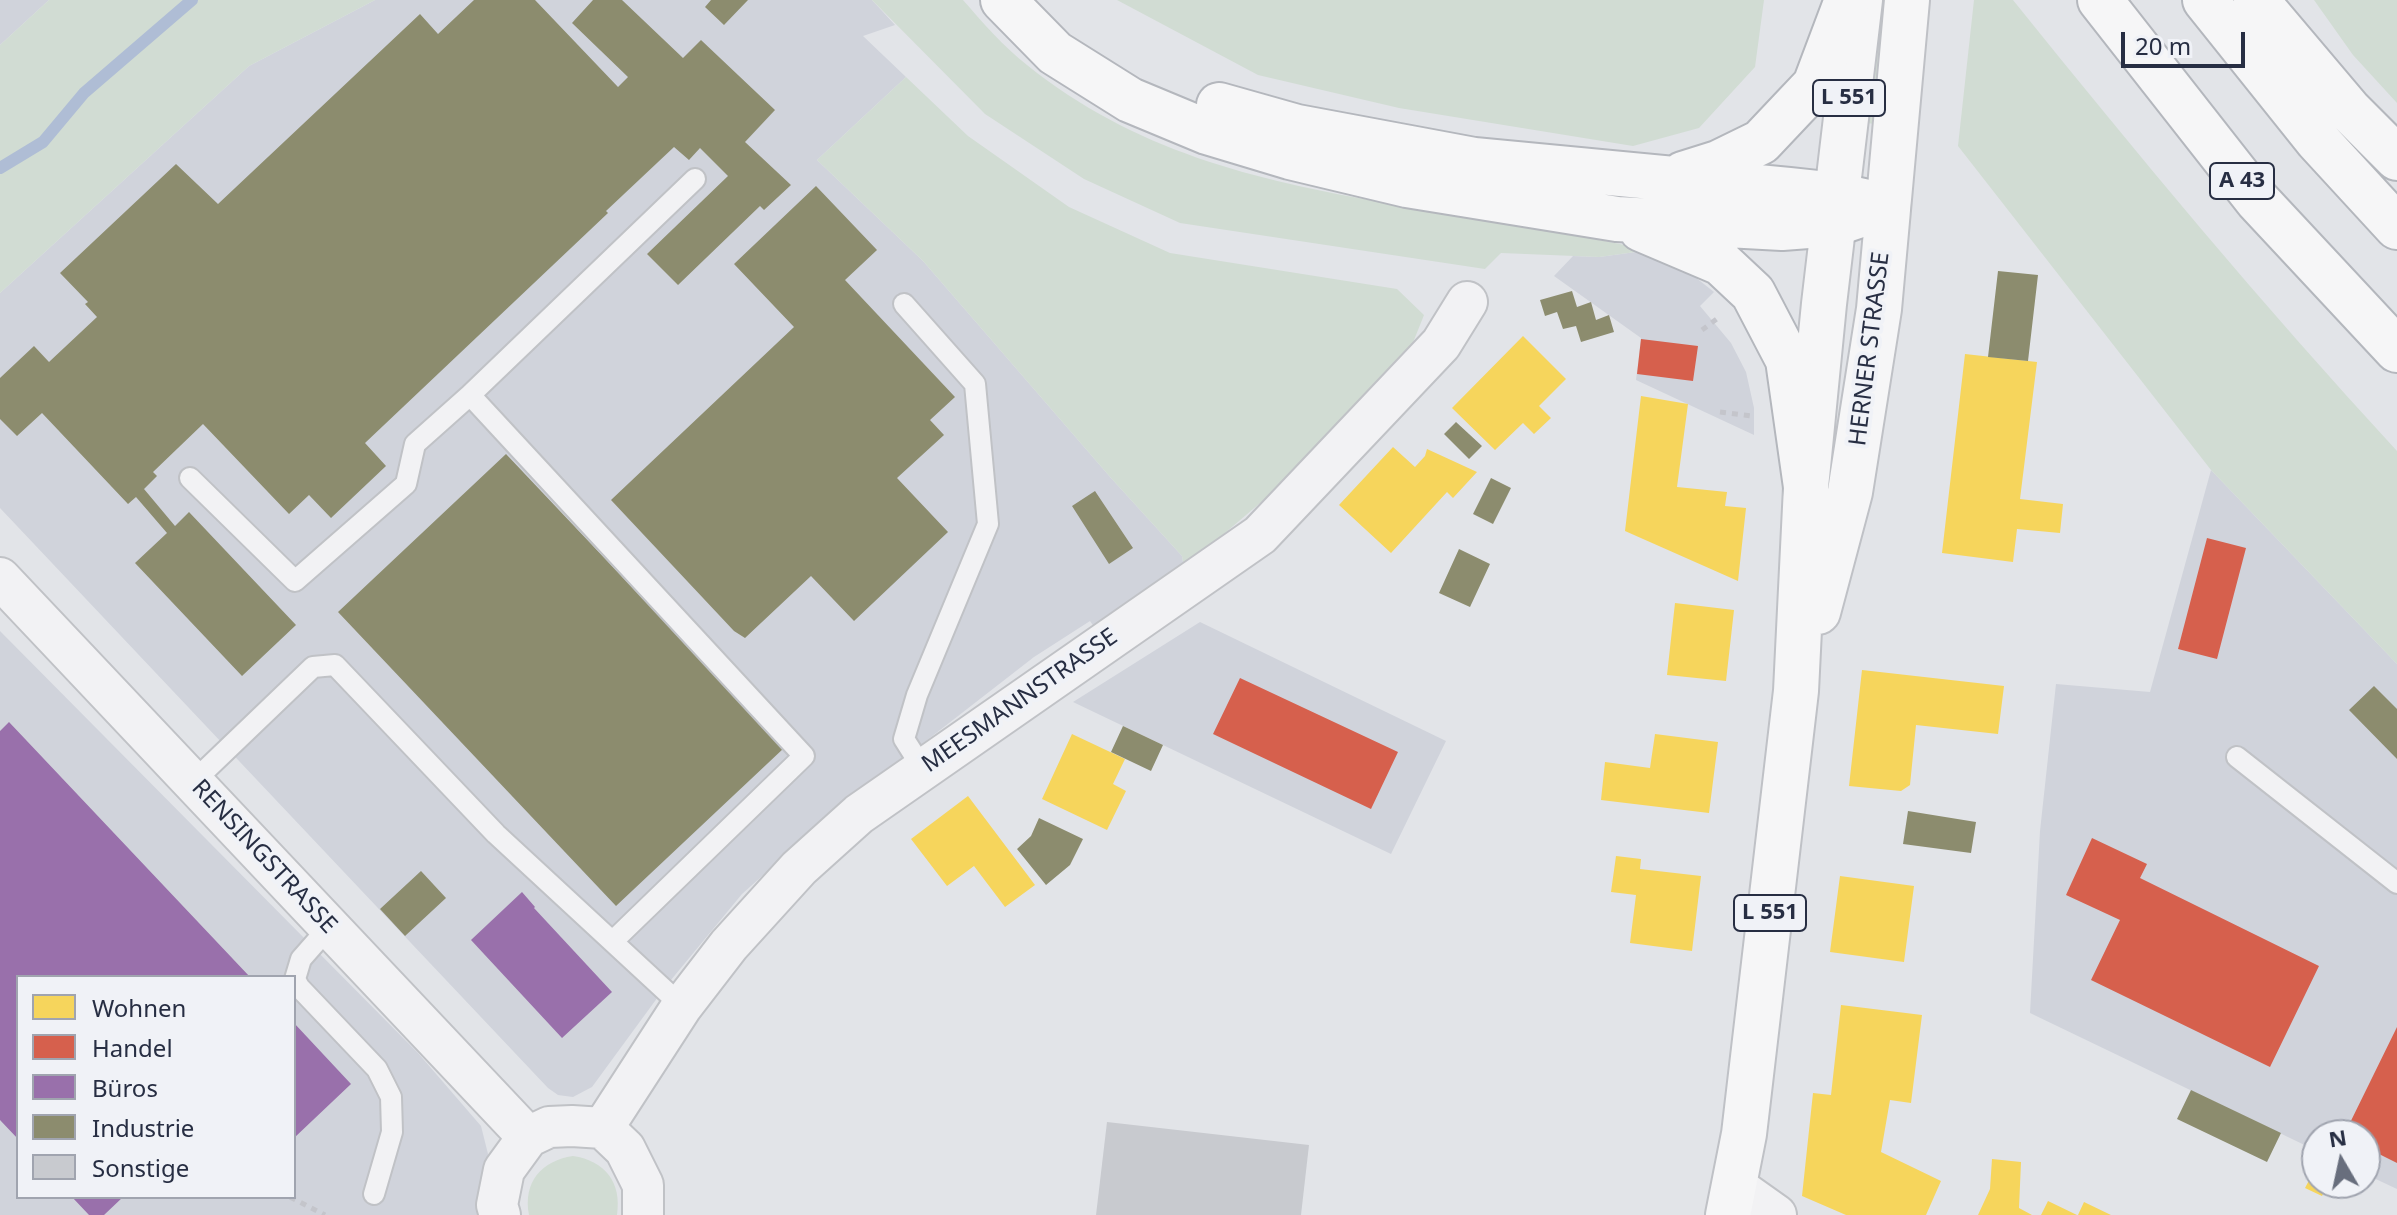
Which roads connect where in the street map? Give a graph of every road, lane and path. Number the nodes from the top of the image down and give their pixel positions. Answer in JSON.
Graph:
{"nodes":[{"id":1,"x":1003,"y":0,"type":"edge"},
{"id":2,"x":1043,"y":0,"type":"edge"},
{"id":3,"x":1847,"y":0,"type":"edge"},
{"id":4,"x":1860,"y":0,"type":"edge"},
{"id":5,"x":1907,"y":0,"type":"edge"},
{"id":6,"x":2100,"y":0,"type":"edge"},
{"id":7,"x":2205,"y":0,"type":"edge"},
{"id":8,"x":2256,"y":0,"type":"edge"},
{"id":9,"x":2397,"y":158,"type":"edge"},
{"id":10,"x":1669,"y":178,"type":"junction"},
{"id":11,"x":695,"y":179,"type":"dead end"},
{"id":12,"x":1887,"y":206,"type":"junction"},
{"id":13,"x":1835,"y":210,"type":"junction"},
{"id":14,"x":1617,"y":219,"type":"junction"},
{"id":15,"x":2397,"y":227,"type":"edge"},
{"id":16,"x":1467,"y":302,"type":"dead end"},
{"id":17,"x":904,"y":304,"type":"dead end"},
{"id":18,"x":2397,"y":350,"type":"edge"},
{"id":19,"x":470,"y":395,"type":"junction"},
{"id":20,"x":190,"y":478,"type":"dead end"},
{"id":21,"x":1806,"y":487,"type":"junction"},
{"id":22,"x":0,"y":578,"type":"edge"},
{"id":23,"x":1796,"y":691,"type":"junction"},
{"id":24,"x":2237,"y":757,"type":"dead end"},
{"id":25,"x":923,"y":769,"type":"junction"},
{"id":26,"x":193,"y":782,"type":"junction"},
{"id":27,"x":2397,"y":883,"type":"edge"},
{"id":28,"x":330,"y":926,"type":"junction"},
{"id":29,"x":613,"y":941,"type":"junction"},
{"id":30,"x":295,"y":975,"type":"edge"},
{"id":31,"x":296,"y":981,"type":"edge"},
{"id":32,"x":682,"y":1006,"type":"junction"},
{"id":33,"x":603,"y":1128,"type":"junction"},
{"id":34,"x":528,"y":1137,"type":"junction"},
{"id":35,"x":374,"y":1194,"type":"dead end"},
{"id":36,"x":294,"y":1199,"type":"edge"},
{"id":37,"x":1749,"y":1209,"type":"edge"},
{"id":38,"x":325,"y":1215,"type":"edge"},
{"id":39,"x":500,"y":1215,"type":"edge"},
{"id":40,"x":643,"y":1215,"type":"edge"}],
"edges":[{"from":1,"to":14,"type":"main road"},
{"from":2,"to":10,"type":"main road"},
{"from":3,"to":10,"type":"main road"},
{"from":4,"to":13,"type":"main road","name":"HERNER STRASSE","number":"L 551"},
{"from":5,"to":12,"type":"main road","name":"HERNER STRASSE","number":"L 551"},
{"from":6,"to":18,"type":"main road","number":"A 43"},
{"from":7,"to":15,"type":"main road"},
{"from":8,"to":9,"type":"main road"},
{"from":10,"to":13,"type":"main road"},
{"from":11,"to":19,"type":"lane"},
{"from":12,"to":13,"type":"main road"},
{"from":12,"to":23,"type":"main road","name":"HERNER STRASSE","number":"L 551"},
{"from":13,"to":14,"type":"main road"},
{"from":13,"to":21,"type":"main road","name":"HERNER STRASSE","number":"L 551"},
{"from":14,"to":21,"type":"main road"},
{"from":16,"to":25,"type":"street","name":"MEESMANNSTRASSE"},
{"from":17,"to":25,"type":"lane"},
{"from":19,"to":20,"type":"lane"},
{"from":19,"to":29,"type":"lane"},
{"from":21,"to":23,"type":"main road","name":"HERNER STRASSE","number":"L 551"},
{"from":22,"to":26,"type":"street","name":"RENSINGSTRASSE"},
{"from":23,"to":37,"type":"main road","name":"HERNER STRASSE","number":"L 551"},
{"from":24,"to":27,"type":"lane"},
{"from":25,"to":32,"type":"street","name":"MEESMANNSTRASSE"},
{"from":26,"to":28,"type":"street","name":"RENSINGSTRASSE"},
{"from":26,"to":29,"type":"lane"},
{"from":28,"to":30,"type":"lane"},
{"from":28,"to":34,"type":"street","name":"RENSINGSTRASSE"},
{"from":29,"to":32,"type":"lane"},
{"from":31,"to":35,"type":"lane"},
{"from":32,"to":33,"type":"street","name":"MEESMANNSTRASSE"},
{"from":33,"to":34,"type":"street"},
{"from":33,"to":40,"type":"street"},
{"from":34,"to":39,"type":"street"},
{"from":36,"to":38,"type":"path"}]}
